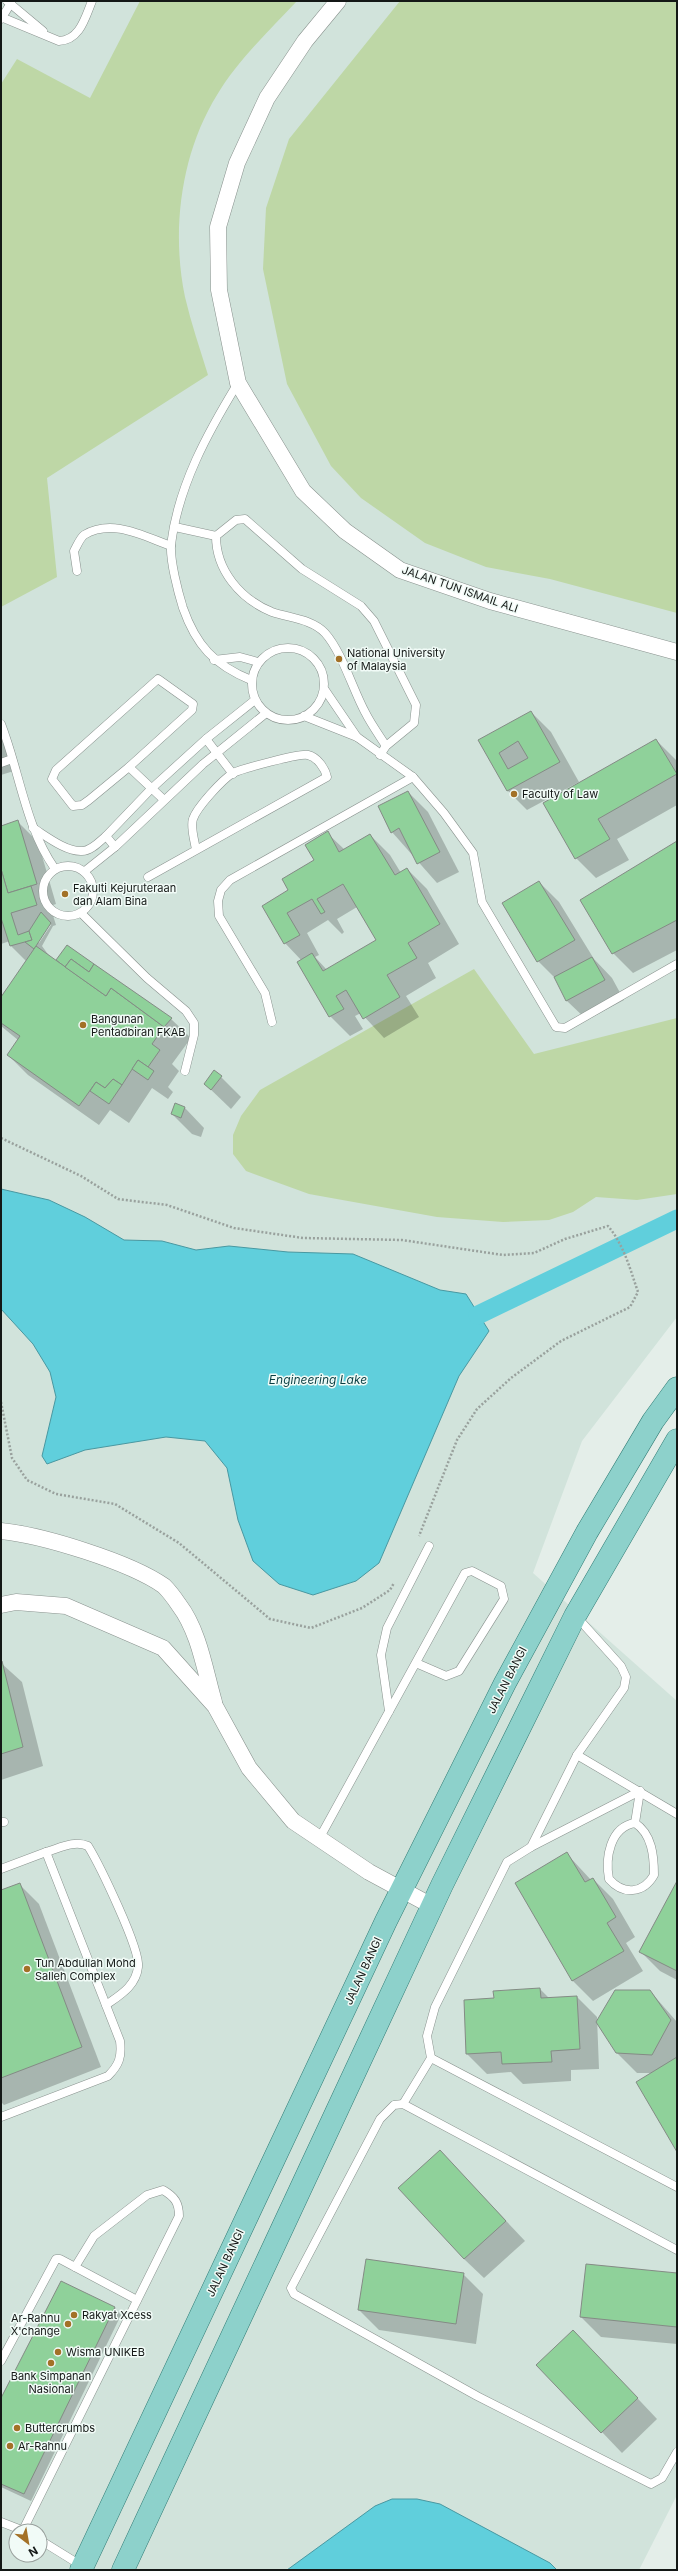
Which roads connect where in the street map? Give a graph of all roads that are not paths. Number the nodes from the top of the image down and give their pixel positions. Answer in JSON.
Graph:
{"nodes":[{"id":1,"x":92,"y":1,"type":"edge"},
{"id":2,"x":338,"y":1,"type":"edge"},
{"id":3,"x":9,"y":2,"type":"edge"},
{"id":4,"x":1,"y":18,"type":"edge"},
{"id":5,"x":48,"y":35,"type":"junction"},
{"id":6,"x":238,"y":383,"type":"junction"},
{"id":7,"x":175,"y":527,"type":"junction"},
{"id":8,"x":216,"y":536,"type":"junction"},
{"id":9,"x":171,"y":546,"type":"junction"},
{"id":10,"x":77,"y":571,"type":"dead end"},
{"id":11,"x":677,"y":652,"type":"edge"},
{"id":12,"x":214,"y":660,"type":"junction"},
{"id":13,"x":258,"y":662,"type":"junction"},
{"id":14,"x":251,"y":680,"type":"junction"},
{"id":15,"x":325,"y":690,"type":"junction"},
{"id":16,"x":255,"y":700,"type":"junction"},
{"id":17,"x":265,"y":714,"type":"junction"},
{"id":18,"x":304,"y":716,"type":"junction"},
{"id":19,"x":1,"y":724,"type":"edge"},
{"id":20,"x":357,"y":737,"type":"junction"},
{"id":21,"x":206,"y":738,"type":"junction"},
{"id":22,"x":386,"y":746,"type":"junction"},
{"id":23,"x":218,"y":753,"type":"junction"},
{"id":24,"x":380,"y":755,"type":"junction"},
{"id":25,"x":12,"y":759,"type":"junction"},
{"id":26,"x":1,"y":763,"type":"edge"},
{"id":27,"x":129,"y":767,"type":"junction"},
{"id":28,"x":233,"y":774,"type":"junction"},
{"id":29,"x":413,"y":777,"type":"junction"},
{"id":30,"x":151,"y":789,"type":"junction"},
{"id":31,"x":163,"y":799,"type":"junction"},
{"id":32,"x":33,"y":828,"type":"junction"},
{"id":33,"x":106,"y":836,"type":"junction"},
{"id":34,"x":115,"y":847,"type":"junction"},
{"id":35,"x":196,"y":850,"type":"junction"},
{"id":36,"x":55,"y":869,"type":"junction"},
{"id":37,"x":85,"y":871,"type":"junction"},
{"id":38,"x":148,"y":877,"type":"dead end"},
{"id":39,"x":81,"y":913,"type":"junction"},
{"id":40,"x":677,"y":964,"type":"edge"},
{"id":41,"x":272,"y":1022,"type":"dead end"},
{"id":42,"x":185,"y":1071,"type":"dead end"},
{"id":43,"x":677,"y":1388,"type":"edge"},
{"id":44,"x":677,"y":1440,"type":"edge"},
{"id":45,"x":1,"y":1531,"type":"edge"},
{"id":46,"x":429,"y":1546,"type":"dead end"},
{"id":47,"x":1,"y":1605,"type":"edge"},
{"id":48,"x":575,"y":1616,"type":"junction"},
{"id":49,"x":416,"y":1662,"type":"junction"},
{"id":50,"x":215,"y":1706,"type":"junction"},
{"id":51,"x":390,"y":1711,"type":"junction"},
{"id":52,"x":577,"y":1756,"type":"junction"},
{"id":53,"x":640,"y":1791,"type":"junction"},
{"id":54,"x":677,"y":1814,"type":"edge"},
{"id":55,"x":635,"y":1823,"type":"junction"},
{"id":56,"x":319,"y":1839,"type":"junction"},
{"id":57,"x":531,"y":1847,"type":"junction"},
{"id":58,"x":46,"y":1852,"type":"junction"},
{"id":59,"x":1,"y":1869,"type":"edge"},
{"id":60,"x":402,"y":1889,"type":"junction"},
{"id":61,"x":432,"y":1906,"type":"junction"},
{"id":62,"x":106,"y":2005,"type":"junction"},
{"id":63,"x":431,"y":2058,"type":"junction"},
{"id":64,"x":404,"y":2104,"type":"junction"},
{"id":65,"x":1,"y":2117,"type":"edge"},
{"id":66,"x":677,"y":2187,"type":"edge"},
{"id":67,"x":677,"y":2250,"type":"edge"},
{"id":68,"x":75,"y":2267,"type":"junction"},
{"id":69,"x":137,"y":2300,"type":"junction"},
{"id":70,"x":1,"y":2361,"type":"edge"},
{"id":71,"x":677,"y":2452,"type":"edge"},
{"id":72,"x":27,"y":2523,"type":"edge"},
{"id":73,"x":48,"y":2545,"type":"edge"},
{"id":74,"x":82,"y":2568,"type":"edge"},
{"id":75,"x":123,"y":2570,"type":"edge"}],
"edges":[{"from":1,"to":5,"type":"lane"},
{"from":2,"to":6,"type":"street","name":"JALAN TUN ISMAIL ALI"},
{"from":3,"to":4,"type":"lane"},
{"from":3,"to":5,"type":"lane"},
{"from":4,"to":5,"type":"lane"},
{"from":6,"to":7,"type":"lane"},
{"from":6,"to":11,"type":"street","name":"JALAN TUN ISMAIL ALI"},
{"from":7,"to":8,"type":"lane"},
{"from":7,"to":9,"type":"lane"},
{"from":8,"to":22,"type":"lane"},
{"from":8,"to":22,"type":"lane"},
{"from":9,"to":10,"type":"lane"},
{"from":9,"to":12,"type":"lane"},
{"from":12,"to":13,"type":"lane"},
{"from":12,"to":14,"type":"lane"},
{"from":13,"to":14,"type":"lane"},
{"from":13,"to":15,"type":"lane"},
{"from":14,"to":16,"type":"lane"},
{"from":15,"to":18,"type":"lane"},
{"from":15,"to":20,"type":"lane"},
{"from":16,"to":17,"type":"lane"},
{"from":16,"to":21,"type":"lane"},
{"from":17,"to":18,"type":"lane"},
{"from":17,"to":23,"type":"lane"},
{"from":18,"to":20,"type":"lane"},
{"from":19,"to":25,"type":"lane"},
{"from":20,"to":24,"type":"lane"},
{"from":21,"to":23,"type":"lane"},
{"from":21,"to":30,"type":"lane"},
{"from":22,"to":24,"type":"lane"},
{"from":23,"to":28,"type":"lane"},
{"from":23,"to":31,"type":"lane"},
{"from":24,"to":29,"type":"lane"},
{"from":25,"to":26,"type":"lane"},
{"from":25,"to":32,"type":"lane"},
{"from":27,"to":27,"type":"lane"},
{"from":27,"to":30,"type":"lane"},
{"from":28,"to":35,"type":"lane"},
{"from":28,"to":35,"type":"lane"},
{"from":29,"to":40,"type":"lane"},
{"from":29,"to":41,"type":"lane"},
{"from":30,"to":31,"type":"lane"},
{"from":30,"to":33,"type":"lane"},
{"from":31,"to":34,"type":"lane"},
{"from":32,"to":33,"type":"lane"},
{"from":32,"to":36,"type":"lane"},
{"from":33,"to":34,"type":"lane"},
{"from":34,"to":37,"type":"lane"},
{"from":35,"to":38,"type":"lane"},
{"from":36,"to":37,"type":"lane"},
{"from":36,"to":39,"type":"lane"},
{"from":37,"to":39,"type":"lane"},
{"from":39,"to":42,"type":"lane"},
{"from":43,"to":60,"type":"main road","name":"JALAN BANGI"},
{"from":44,"to":48,"type":"main road"},
{"from":45,"to":50,"type":"street"},
{"from":46,"to":51,"type":"lane"},
{"from":47,"to":50,"type":"street"},
{"from":48,"to":52,"type":"lane"},
{"from":48,"to":61,"type":"main road"},
{"from":49,"to":49,"type":"lane"},
{"from":49,"to":51,"type":"lane"},
{"from":50,"to":56,"type":"street"},
{"from":51,"to":56,"type":"lane"},
{"from":52,"to":53,"type":"lane"},
{"from":52,"to":57,"type":"lane"},
{"from":53,"to":54,"type":"lane"},
{"from":53,"to":55,"type":"lane"},
{"from":53,"to":57,"type":"lane"},
{"from":55,"to":55,"type":"lane"},
{"from":56,"to":60,"type":"street"},
{"from":57,"to":63,"type":"lane"},
{"from":58,"to":59,"type":"lane"},
{"from":58,"to":62,"type":"lane"},
{"from":58,"to":62,"type":"lane"},
{"from":60,"to":61,"type":"street"},
{"from":60,"to":74,"type":"main road","name":"JALAN BANGI"},
{"from":61,"to":75,"type":"main road"},
{"from":62,"to":65,"type":"lane"},
{"from":63,"to":64,"type":"lane"},
{"from":63,"to":66,"type":"lane"},
{"from":64,"to":67,"type":"lane"},
{"from":64,"to":71,"type":"lane"},
{"from":68,"to":69,"type":"lane"},
{"from":68,"to":69,"type":"lane"},
{"from":68,"to":70,"type":"lane"},
{"from":69,"to":72,"type":"lane"},
{"from":73,"to":74,"type":"lane"}]}
